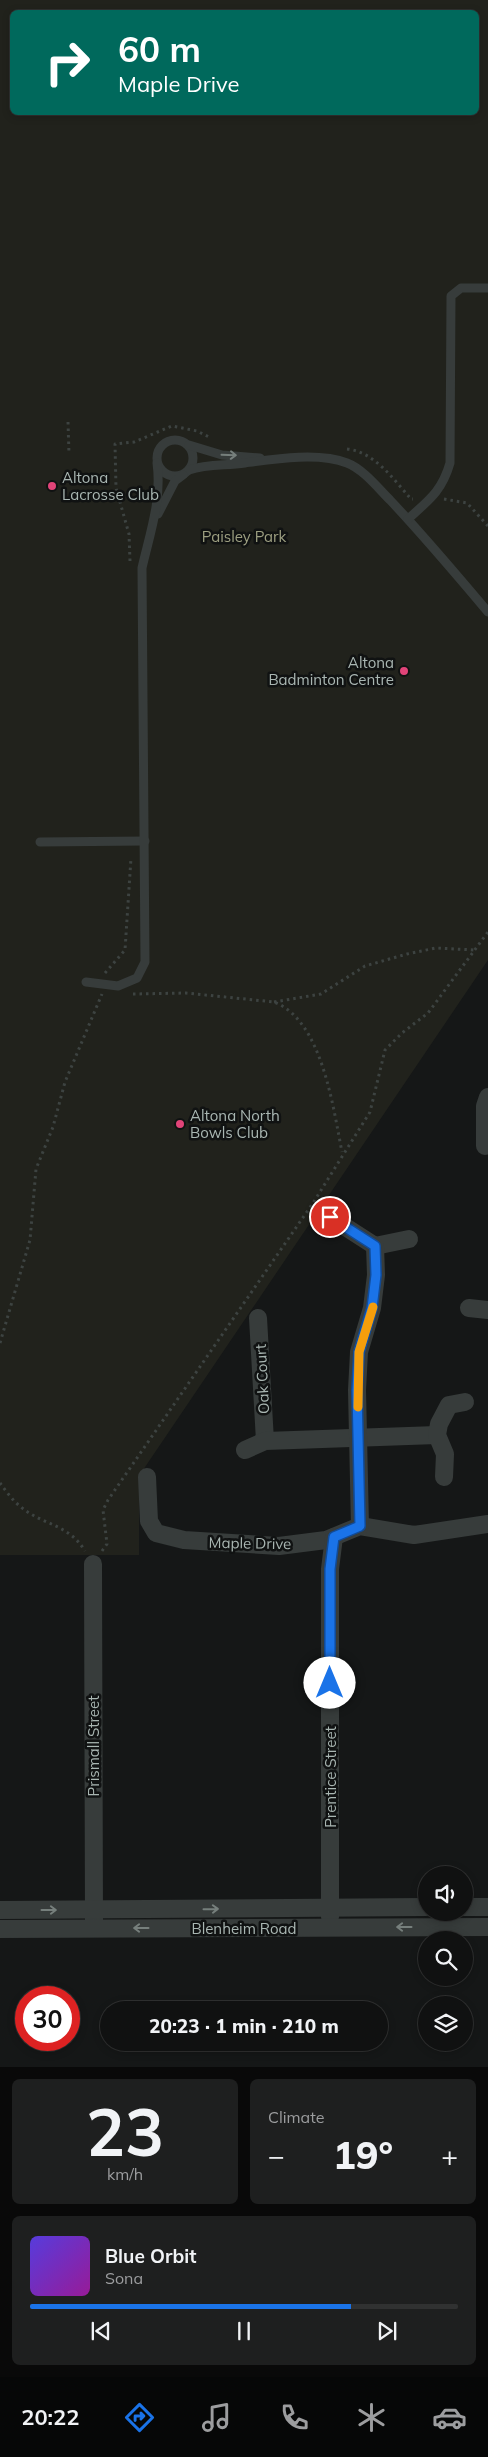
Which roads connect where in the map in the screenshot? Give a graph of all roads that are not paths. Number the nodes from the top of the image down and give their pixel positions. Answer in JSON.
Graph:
{"nodes":[{"id":1,"x":488,"y":288,"type":"edge"},
{"id":2,"x":189,"y":446,"type":"junction"},
{"id":3,"x":270,"y":459,"type":"junction"},
{"id":4,"x":157,"y":464,"type":"junction"},
{"id":5,"x":186,"y":472,"type":"junction"},
{"id":6,"x":408,"y":519,"type":"junction"},
{"id":7,"x":154,"y":521,"type":"junction"},
{"id":8,"x":488,"y":612,"type":"edge"},
{"id":9,"x":145,"y":841,"type":"junction"},
{"id":10,"x":40,"y":842,"type":"dead end"},
{"id":11,"x":86,"y":982,"type":"dead end"},
{"id":12,"x":488,"y":1097,"type":"edge"},
{"id":13,"x":485,"y":1146,"type":"dead end"},
{"id":14,"x":330,"y":1217,"type":"dead end"},
{"id":15,"x":409,"y":1239,"type":"dead end"},
{"id":16,"x":375,"y":1246,"type":"junction"},
{"id":17,"x":469,"y":1308,"type":"dead end"},
{"id":18,"x":488,"y":1310,"type":"edge"},
{"id":19,"x":258,"y":1318,"type":"dead end"},
{"id":20,"x":465,"y":1402,"type":"dead end"},
{"id":21,"x":437,"y":1435,"type":"junction"},
{"id":22,"x":360,"y":1437,"type":"junction"},
{"id":23,"x":265,"y":1441,"type":"junction"},
{"id":24,"x":245,"y":1450,"type":"dead end"},
{"id":25,"x":147,"y":1477,"type":"dead end"},
{"id":26,"x":444,"y":1477,"type":"dead end"},
{"id":27,"x":488,"y":1524,"type":"edge"},
{"id":28,"x":360,"y":1526,"type":"junction"},
{"id":29,"x":334,"y":1537,"type":"junction"},
{"id":30,"x":93,"y":1564,"type":"road end"},
{"id":31,"x":330,"y":1907,"type":"junction"},
{"id":32,"x":418,"y":1907,"type":"edge"},
{"id":33,"x":473,"y":1907,"type":"edge"},
{"id":34,"x":488,"y":1907,"type":"edge"},
{"id":35,"x":0,"y":1910,"type":"edge"},
{"id":36,"x":94,"y":1910,"type":"junction"},
{"id":37,"x":488,"y":1927,"type":"edge"},
{"id":38,"x":94,"y":1928,"type":"junction"},
{"id":39,"x":330,"y":1928,"type":"junction"},
{"id":40,"x":0,"y":1929,"type":"edge"}],
"edges":[{"from":1,"to":6,"type":"lane"},
{"from":2,"to":3,"type":"lane","one_way":true},
{"from":2,"to":4,"type":"lane"},
{"from":2,"to":5,"type":"lane"},
{"from":3,"to":5,"type":"lane"},
{"from":3,"to":6,"type":"lane"},
{"from":4,"to":5,"type":"lane"},
{"from":4,"to":7,"type":"lane"},
{"from":5,"to":7,"type":"lane"},
{"from":6,"to":8,"type":"lane"},
{"from":7,"to":9,"type":"lane"},
{"from":9,"to":10,"type":"lane"},
{"from":9,"to":11,"type":"lane"},
{"from":12,"to":13,"type":"street"},
{"from":14,"to":16,"type":"street"},
{"from":15,"to":16,"type":"street"},
{"from":16,"to":22,"type":"street"},
{"from":17,"to":18,"type":"street"},
{"from":19,"to":23,"type":"street","name":"Oak Court"},
{"from":20,"to":21,"type":"street"},
{"from":21,"to":22,"type":"street"},
{"from":21,"to":26,"type":"street"},
{"from":22,"to":23,"type":"street"},
{"from":22,"to":28,"type":"street"},
{"from":23,"to":24,"type":"street"},
{"from":25,"to":29,"type":"street","name":"Maple Drive"},
{"from":27,"to":28,"type":"street"},
{"from":28,"to":29,"type":"street","name":"Maple Drive"},
{"from":29,"to":31,"type":"street","name":"Prentice Street"},
{"from":30,"to":36,"type":"street","name":"Prismall Street"},
{"from":31,"to":32,"type":"street","name":"Blenheim Road"},
{"from":36,"to":31,"type":"street","name":"Blenheim Road","one_way":true},
{"from":31,"to":39,"type":"street","name":"Prentice Street"},
{"from":33,"to":34,"type":"street"},
{"from":35,"to":36,"type":"street","name":"Blenheim Road","one_way":true},
{"from":36,"to":38,"type":"street","name":"Prismall Street"},
{"from":37,"to":39,"type":"street","name":"Blenheim Road","one_way":true},
{"from":39,"to":38,"type":"street","name":"Blenheim Road","one_way":true},
{"from":38,"to":40,"type":"street","name":"Blenheim Road"}]}
